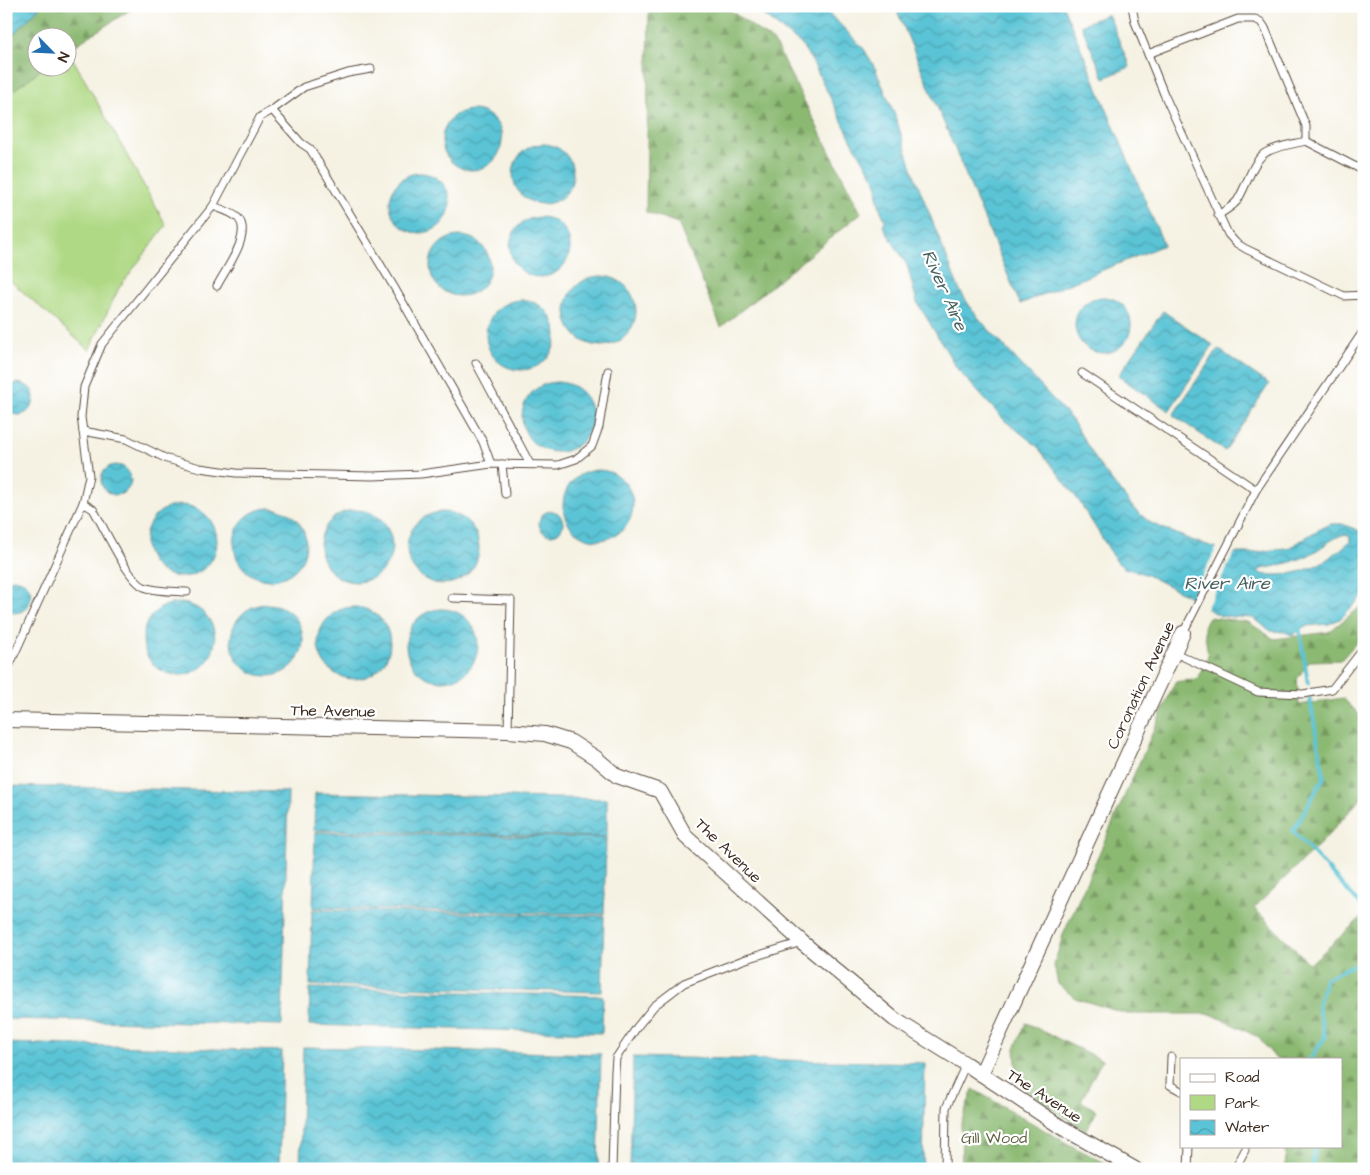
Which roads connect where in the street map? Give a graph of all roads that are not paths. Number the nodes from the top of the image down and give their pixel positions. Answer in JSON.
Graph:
{"nodes":[{"id":1,"x":1132,"y":6,"type":"edge"},
{"id":2,"x":1148,"y":54,"type":"junction"},
{"id":3,"x":371,"y":69,"type":"dead end"},
{"id":4,"x":272,"y":110,"type":"junction"},
{"id":5,"x":1306,"y":141,"type":"junction"},
{"id":6,"x":1364,"y":171,"type":"edge"},
{"id":7,"x":213,"y":206,"type":"junction"},
{"id":8,"x":1218,"y":215,"type":"junction"},
{"id":9,"x":217,"y":286,"type":"dead end"},
{"id":10,"x":1364,"y":295,"type":"edge"},
{"id":11,"x":1364,"y":330,"type":"edge"},
{"id":12,"x":476,"y":364,"type":"dead end"},
{"id":13,"x":608,"y":371,"type":"dead end"},
{"id":14,"x":1082,"y":373,"type":"dead end"},
{"id":15,"x":83,"y":432,"type":"junction"},
{"id":16,"x":491,"y":464,"type":"junction"},
{"id":17,"x":502,"y":464,"type":"junction"},
{"id":18,"x":530,"y":464,"type":"junction"},
{"id":19,"x":1256,"y":490,"type":"junction"},
{"id":20,"x":505,"y":494,"type":"dead end"},
{"id":21,"x":83,"y":503,"type":"junction"},
{"id":22,"x":187,"y":592,"type":"dead end"},
{"id":23,"x":452,"y":598,"type":"dead end"},
{"id":24,"x":1183,"y":633,"type":"joint"},
{"id":25,"x":1364,"y":648,"type":"edge"},
{"id":26,"x":1173,"y":652,"type":"junction"},
{"id":27,"x":6,"y":673,"type":"edge"},
{"id":28,"x":6,"y":720,"type":"edge"},
{"id":29,"x":508,"y":731,"type":"junction"},
{"id":30,"x":802,"y":942,"type":"junction"},
{"id":31,"x":1171,"y":1057,"type":"dead end"},
{"id":32,"x":966,"y":1064,"type":"junction"},
{"id":33,"x":981,"y":1074,"type":"junction"},
{"id":34,"x":1180,"y":1090,"type":"edge"},
{"id":35,"x":1189,"y":1148,"type":"edge"},
{"id":36,"x":1245,"y":1150,"type":"dead end"},
{"id":37,"x":612,"y":1169,"type":"edge"},
{"id":38,"x":945,"y":1169,"type":"edge"},
{"id":39,"x":1135,"y":1169,"type":"edge"},
{"id":40,"x":1188,"y":1169,"type":"edge"},
{"id":41,"x":1235,"y":1169,"type":"edge"}],
"edges":[{"from":1,"to":2,"type":"lane"},
{"from":2,"to":5,"type":"lane"},
{"from":2,"to":8,"type":"lane"},
{"from":3,"to":4,"type":"lane"},
{"from":4,"to":7,"type":"lane"},
{"from":4,"to":16,"type":"lane"},
{"from":5,"to":6,"type":"lane"},
{"from":5,"to":8,"type":"lane"},
{"from":7,"to":9,"type":"lane"},
{"from":7,"to":15,"type":"lane"},
{"from":8,"to":10,"type":"lane"},
{"from":11,"to":19,"type":"lane","name":"Coronation Avenue"},
{"from":12,"to":18,"type":"lane"},
{"from":13,"to":18,"type":"lane"},
{"from":14,"to":19,"type":"lane"},
{"from":15,"to":16,"type":"lane"},
{"from":15,"to":21,"type":"lane"},
{"from":16,"to":17,"type":"lane"},
{"from":17,"to":18,"type":"lane"},
{"from":17,"to":20,"type":"lane"},
{"from":19,"to":24,"type":"lane","name":"Coronation Avenue"},
{"from":21,"to":22,"type":"lane"},
{"from":21,"to":27,"type":"lane"},
{"from":23,"to":29,"type":"lane"},
{"from":24,"to":26,"type":"street","name":"Coronation Avenue"},
{"from":25,"to":26,"type":"lane"},
{"from":26,"to":33,"type":"street","name":"Coronation Avenue"},
{"from":28,"to":29,"type":"street","name":"The Avenue"},
{"from":29,"to":30,"type":"street","name":"The Avenue"},
{"from":30,"to":32,"type":"street","name":"The Avenue"},
{"from":30,"to":37,"type":"lane"},
{"from":31,"to":34,"type":"lane"},
{"from":32,"to":33,"type":"street","name":"The Avenue"},
{"from":32,"to":38,"type":"lane"},
{"from":33,"to":39,"type":"street","name":"The Avenue"},
{"from":35,"to":40,"type":"lane"},
{"from":36,"to":41,"type":"lane"}]}
